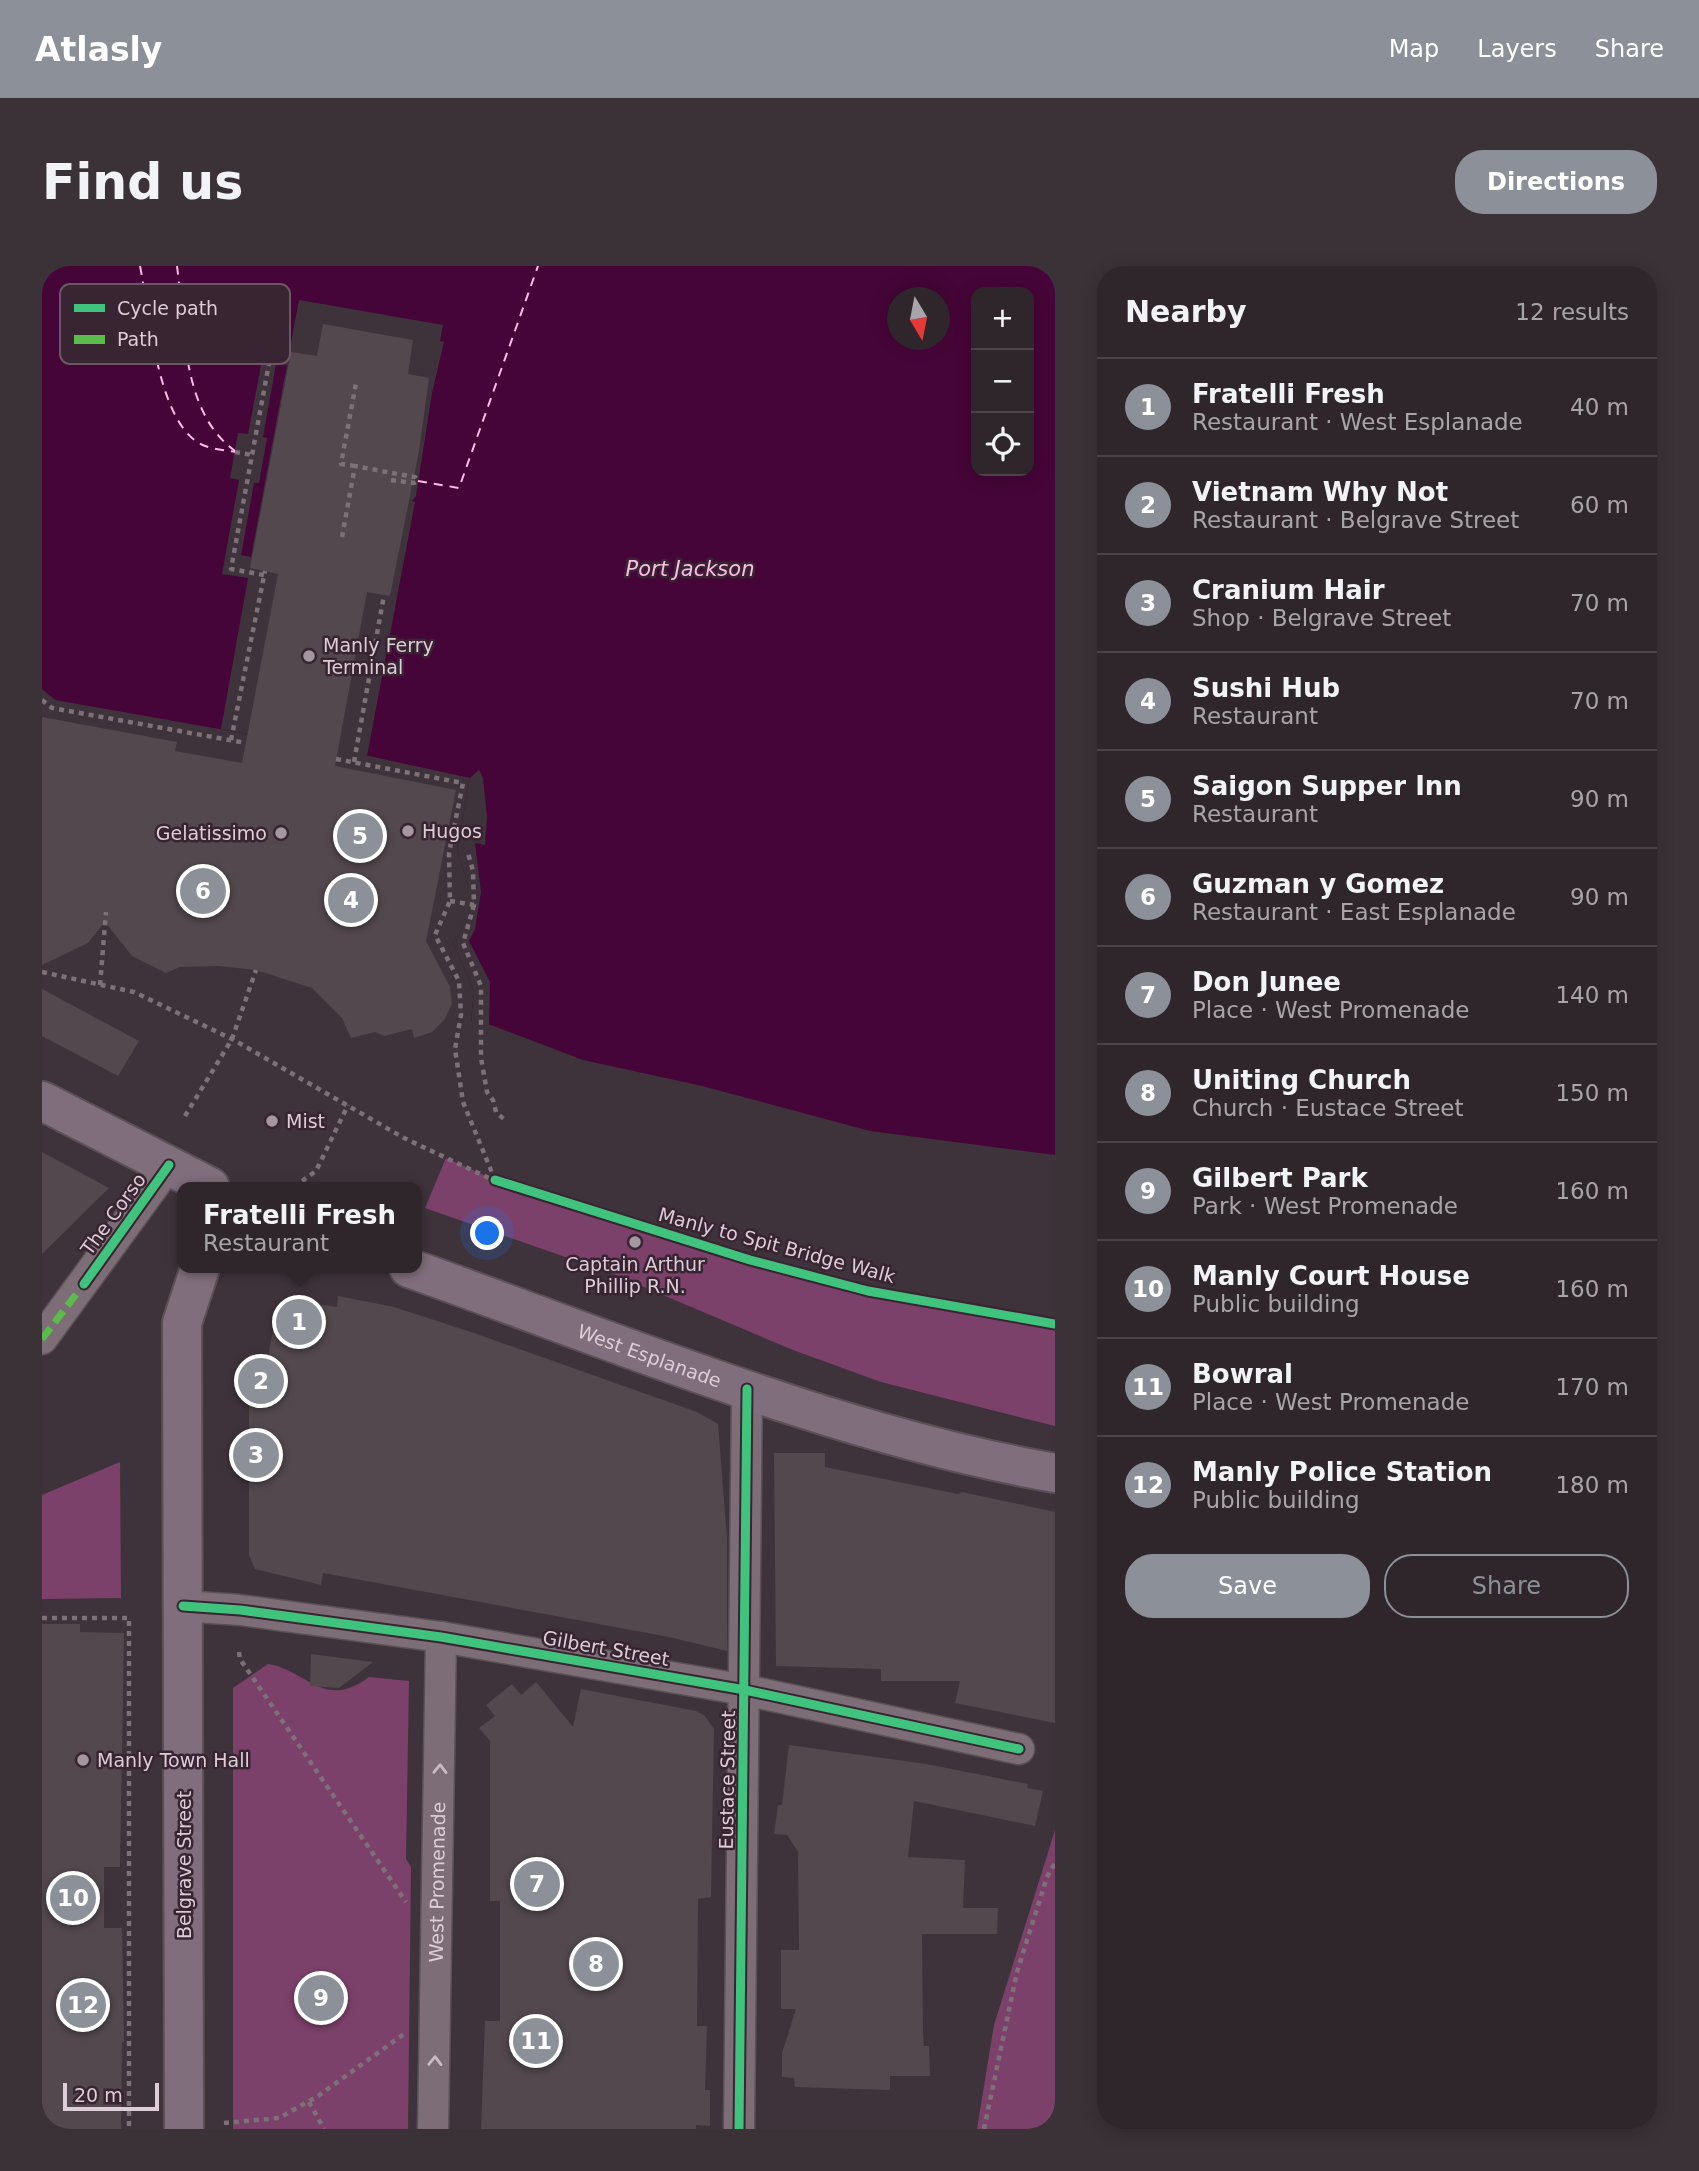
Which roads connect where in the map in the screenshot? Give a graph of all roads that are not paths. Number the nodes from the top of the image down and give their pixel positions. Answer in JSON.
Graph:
{"nodes":[{"id":1,"x":42,"y":1101,"type":"edge"},
{"id":2,"x":169,"y":1165,"type":"junction"},
{"id":3,"x":201,"y":1182,"type":"edge"},
{"id":4,"x":422,"y":1272,"type":"edge"},
{"id":5,"x":198,"y":1273,"type":"edge"},
{"id":6,"x":42,"y":1339,"type":"edge"},
{"id":7,"x":747,"y":1389,"type":"junction"},
{"id":8,"x":1055,"y":1473,"type":"edge"},
{"id":9,"x":183,"y":1606,"type":"junction"},
{"id":10,"x":441,"y":1637,"type":"junction"},
{"id":11,"x":745,"y":1689,"type":"junction"},
{"id":12,"x":1020,"y":1749,"type":"dead end"},
{"id":13,"x":184,"y":2129,"type":"edge"},
{"id":14,"x":433,"y":2129,"type":"edge"},
{"id":15,"x":739,"y":2129,"type":"edge"}],
"edges":[{"from":1,"to":2,"type":"main road"},
{"from":2,"to":3,"type":"main road"},
{"from":2,"to":6,"type":"street","name":"The Corso"},
{"from":4,"to":7,"type":"main road","name":"West Esplanade"},
{"from":5,"to":9,"type":"main road","name":"Belgrave Street"},
{"from":7,"to":8,"type":"main road","name":"West Esplanade"},
{"from":7,"to":11,"type":"street","name":"Eustace Street"},
{"from":9,"to":10,"type":"street","name":"Gilbert Street"},
{"from":9,"to":13,"type":"main road","name":"Belgrave Street"},
{"from":10,"to":11,"type":"street","name":"Gilbert Street"},
{"from":14,"to":10,"type":"street","name":"West Promenade","one_way":true},
{"from":11,"to":12,"type":"street","name":"Gilbert Street"},
{"from":11,"to":15,"type":"street","name":"Eustace Street"}]}
